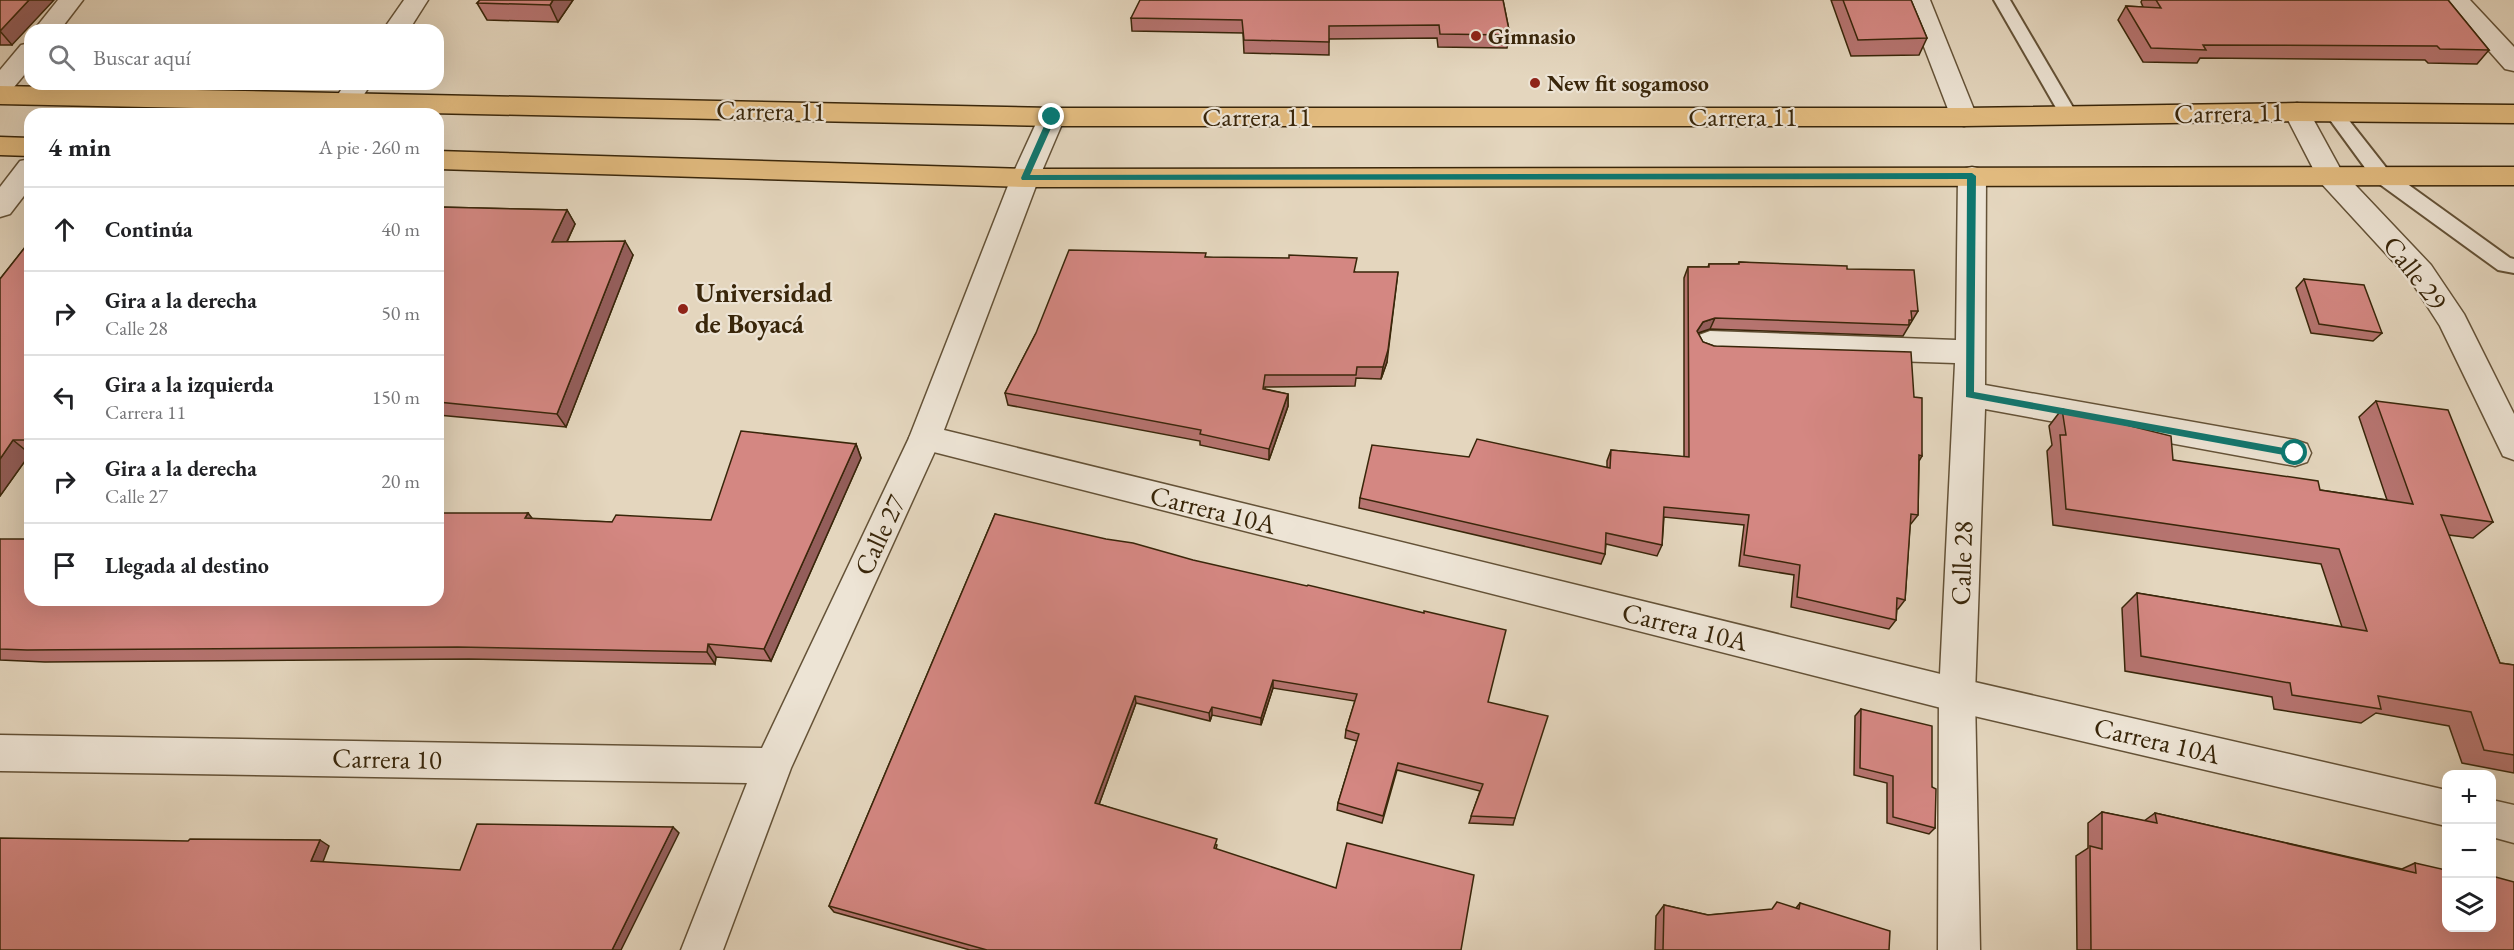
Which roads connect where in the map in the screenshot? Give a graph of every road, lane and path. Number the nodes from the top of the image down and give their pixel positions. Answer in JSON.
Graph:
{"nodes":[{"id":1,"x":71,"y":0,"type":"edge"},
{"id":2,"x":416,"y":0,"type":"edge"},
{"id":3,"x":1918,"y":0,"type":"edge"},
{"id":4,"x":2002,"y":0,"type":"edge"},
{"id":5,"x":2456,"y":0,"type":"edge"},
{"id":6,"x":52,"y":24,"type":"edge"},
{"id":7,"x":400,"y":24,"type":"edge"},
{"id":8,"x":24,"y":58,"type":"edge"},
{"id":9,"x":2514,"y":63,"type":"edge"},
{"id":10,"x":0,"y":87,"type":"edge"},
{"id":11,"x":352,"y":93,"type":"edge"},
{"id":12,"x":0,"y":95,"type":"edge"},
{"id":13,"x":2297,"y":112,"type":"junction"},
{"id":14,"x":2334,"y":113,"type":"junction"},
{"id":15,"x":2514,"y":114,"type":"edge"},
{"id":16,"x":2069,"y":116,"type":"junction"},
{"id":17,"x":1052,"y":117,"type":"junction"},
{"id":18,"x":1964,"y":117,"type":"junction"},
{"id":19,"x":0,"y":146,"type":"edge"},
{"id":20,"x":24,"y":147,"type":"edge"},
{"id":21,"x":444,"y":160,"type":"edge"},
{"id":22,"x":2330,"y":175,"type":"junction"},
{"id":23,"x":2381,"y":175,"type":"junction"},
{"id":24,"x":24,"y":176,"type":"edge"},
{"id":25,"x":1972,"y":176,"type":"junction"},
{"id":26,"x":2514,"y":176,"type":"edge"},
{"id":27,"x":1025,"y":178,"type":"junction"},
{"id":28,"x":0,"y":207,"type":"edge"},
{"id":29,"x":2514,"y":266,"type":"edge"},
{"id":30,"x":1710,"y":343,"type":"edge"},
{"id":31,"x":1971,"y":352,"type":"junction"},
{"id":32,"x":1969,"y":394,"type":"junction"},
{"id":33,"x":925,"y":438,"type":"junction"},
{"id":34,"x":2514,"y":447,"type":"edge"},
{"id":35,"x":2295,"y":453,"type":"dead end"},
{"id":36,"x":1957,"y":695,"type":"junction"},
{"id":37,"x":0,"y":753,"type":"edge"},
{"id":38,"x":773,"y":766,"type":"junction"},
{"id":39,"x":2442,"y":807,"type":"edge"},
{"id":40,"x":2496,"y":820,"type":"edge"},
{"id":41,"x":2514,"y":824,"type":"edge"},
{"id":42,"x":702,"y":950,"type":"edge"},
{"id":43,"x":1959,"y":950,"type":"edge"}],
"edges":[{"from":1,"to":6,"type":"street"},
{"from":2,"to":7,"type":"street"},
{"from":3,"to":18,"type":"street"},
{"from":4,"to":16,"type":"lane"},
{"from":5,"to":9,"type":"street"},
{"from":8,"to":10,"type":"street"},
{"from":11,"to":12,"type":"main road","name":"Carrera 11"},
{"from":11,"to":17,"type":"main road","name":"Carrera 11"},
{"from":13,"to":14,"type":"main road","name":"Carrera 11"},
{"from":13,"to":16,"type":"main road","name":"Carrera 11"},
{"from":13,"to":22,"type":"street","name":"Calle 29"},
{"from":14,"to":15,"type":"main road","name":"Carrera 11"},
{"from":14,"to":23,"type":"lane"},
{"from":16,"to":18,"type":"main road","name":"Carrera 11"},
{"from":17,"to":18,"type":"main road","name":"Carrera 11"},
{"from":17,"to":27,"type":"street","name":"Calle 27"},
{"from":19,"to":20,"type":"main road"},
{"from":21,"to":27,"type":"main road"},
{"from":22,"to":23,"type":"main road"},
{"from":22,"to":25,"type":"main road"},
{"from":22,"to":34,"type":"street","name":"Calle 29"},
{"from":23,"to":26,"type":"main road"},
{"from":23,"to":29,"type":"lane"},
{"from":24,"to":28,"type":"street"},
{"from":25,"to":27,"type":"main road"},
{"from":25,"to":31,"type":"street","name":"Calle 28"},
{"from":27,"to":33,"type":"street","name":"Calle 27"},
{"from":30,"to":31,"type":"street"},
{"from":31,"to":32,"type":"street","name":"Calle 28"},
{"from":32,"to":35,"type":"street"},
{"from":32,"to":36,"type":"street","name":"Calle 28"},
{"from":33,"to":36,"type":"street","name":"Carrera 10A"},
{"from":33,"to":38,"type":"street","name":"Calle 27"},
{"from":36,"to":39,"type":"street","name":"Carrera 10A"},
{"from":36,"to":43,"type":"street","name":"Calle 28"},
{"from":37,"to":38,"type":"street","name":"Carrera 10"},
{"from":38,"to":42,"type":"street","name":"Calle 27"},
{"from":40,"to":41,"type":"street"}]}
